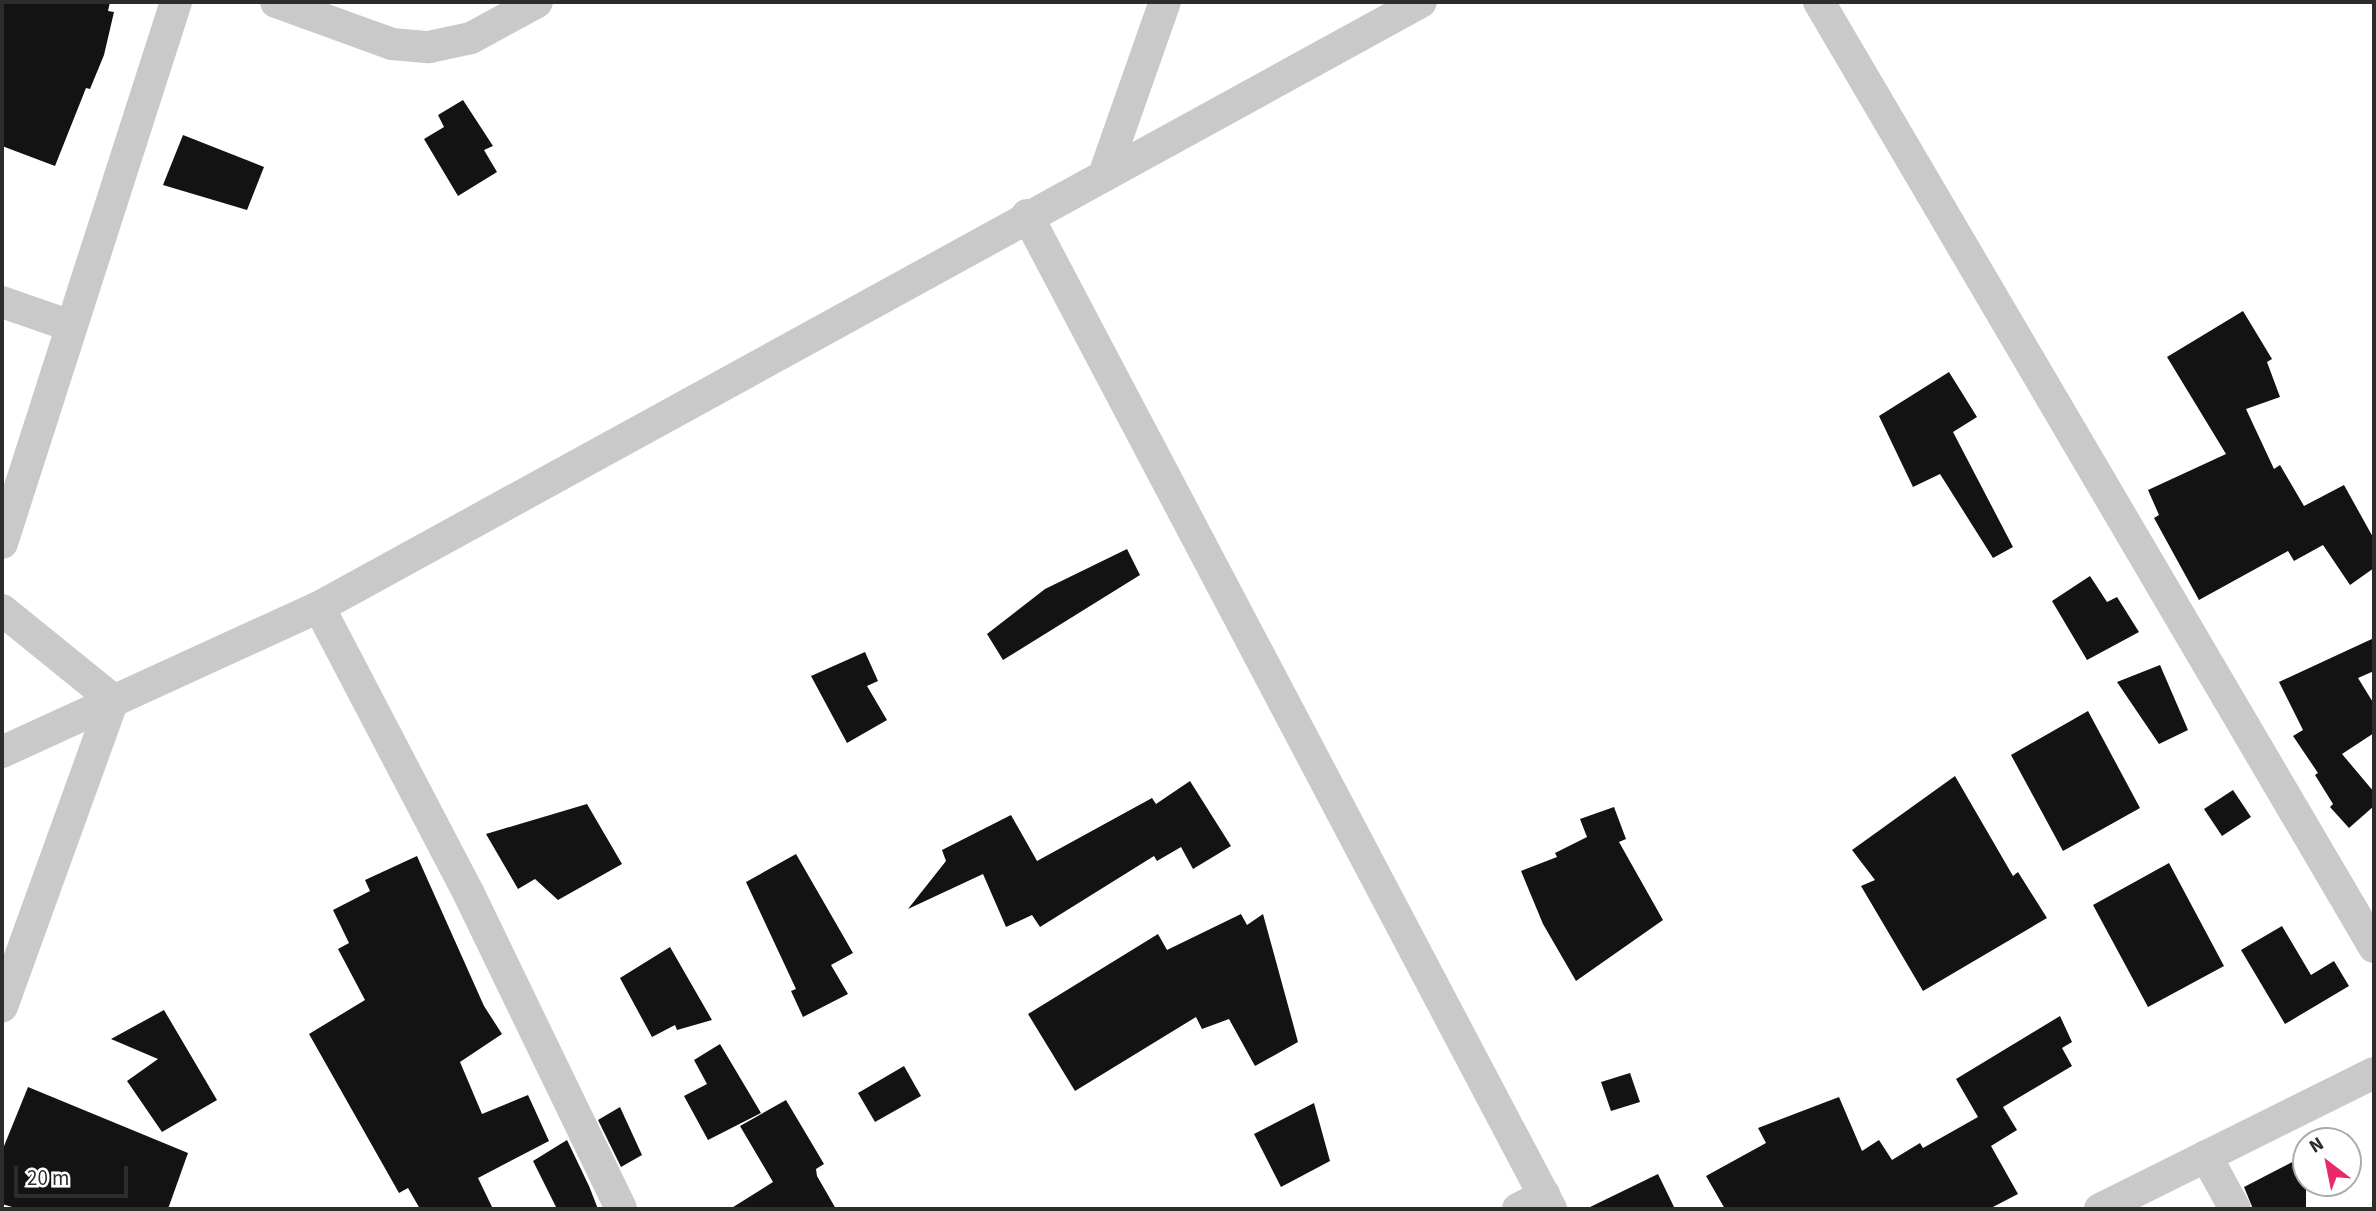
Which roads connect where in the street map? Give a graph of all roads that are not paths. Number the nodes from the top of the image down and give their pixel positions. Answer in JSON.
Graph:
{"nodes":[{"id":1,"x":176,"y":2,"type":"edge"},
{"id":2,"x":276,"y":2,"type":"edge"},
{"id":3,"x":537,"y":2,"type":"edge"},
{"id":4,"x":1165,"y":2,"type":"edge"},
{"id":5,"x":1421,"y":2,"type":"edge"},
{"id":6,"x":1819,"y":2,"type":"edge"},
{"id":7,"x":1387,"y":11,"type":"edge"},
{"id":8,"x":1105,"y":172,"type":"junction"},
{"id":9,"x":1027,"y":215,"type":"junction"},
{"id":10,"x":2,"y":302,"type":"edge"},
{"id":11,"x":71,"y":326,"type":"junction"},
{"id":12,"x":2,"y":542,"type":"edge"},
{"id":13,"x":319,"y":607,"type":"junction"},
{"id":14,"x":2,"y":610,"type":"edge"},
{"id":15,"x":113,"y":700,"type":"junction"},
{"id":16,"x":2,"y":752,"type":"edge"},
{"id":17,"x":2374,"y":947,"type":"edge"},
{"id":18,"x":2,"y":1007,"type":"edge"},
{"id":19,"x":2374,"y":1073,"type":"edge"},
{"id":20,"x":2206,"y":1157,"type":"junction"},
{"id":21,"x":1538,"y":1205,"type":"edge"},
{"id":22,"x":621,"y":1209,"type":"edge"},
{"id":23,"x":2100,"y":1209,"type":"edge"},
{"id":24,"x":2235,"y":1209,"type":"edge"}],
"edges":[{"from":1,"to":11,"type":"street"},
{"from":2,"to":3,"type":"street"},
{"from":4,"to":8,"type":"street"},
{"from":5,"to":7,"type":"street"},
{"from":6,"to":17,"type":"street"},
{"from":7,"to":8,"type":"street"},
{"from":8,"to":9,"type":"street"},
{"from":9,"to":13,"type":"street"},
{"from":9,"to":21,"type":"street"},
{"from":10,"to":11,"type":"street"},
{"from":11,"to":12,"type":"street"},
{"from":13,"to":15,"type":"street"},
{"from":13,"to":22,"type":"street"},
{"from":14,"to":15,"type":"street"},
{"from":15,"to":16,"type":"street"},
{"from":15,"to":18,"type":"street"},
{"from":19,"to":20,"type":"street"},
{"from":20,"to":23,"type":"street"},
{"from":20,"to":24,"type":"street"}]}
